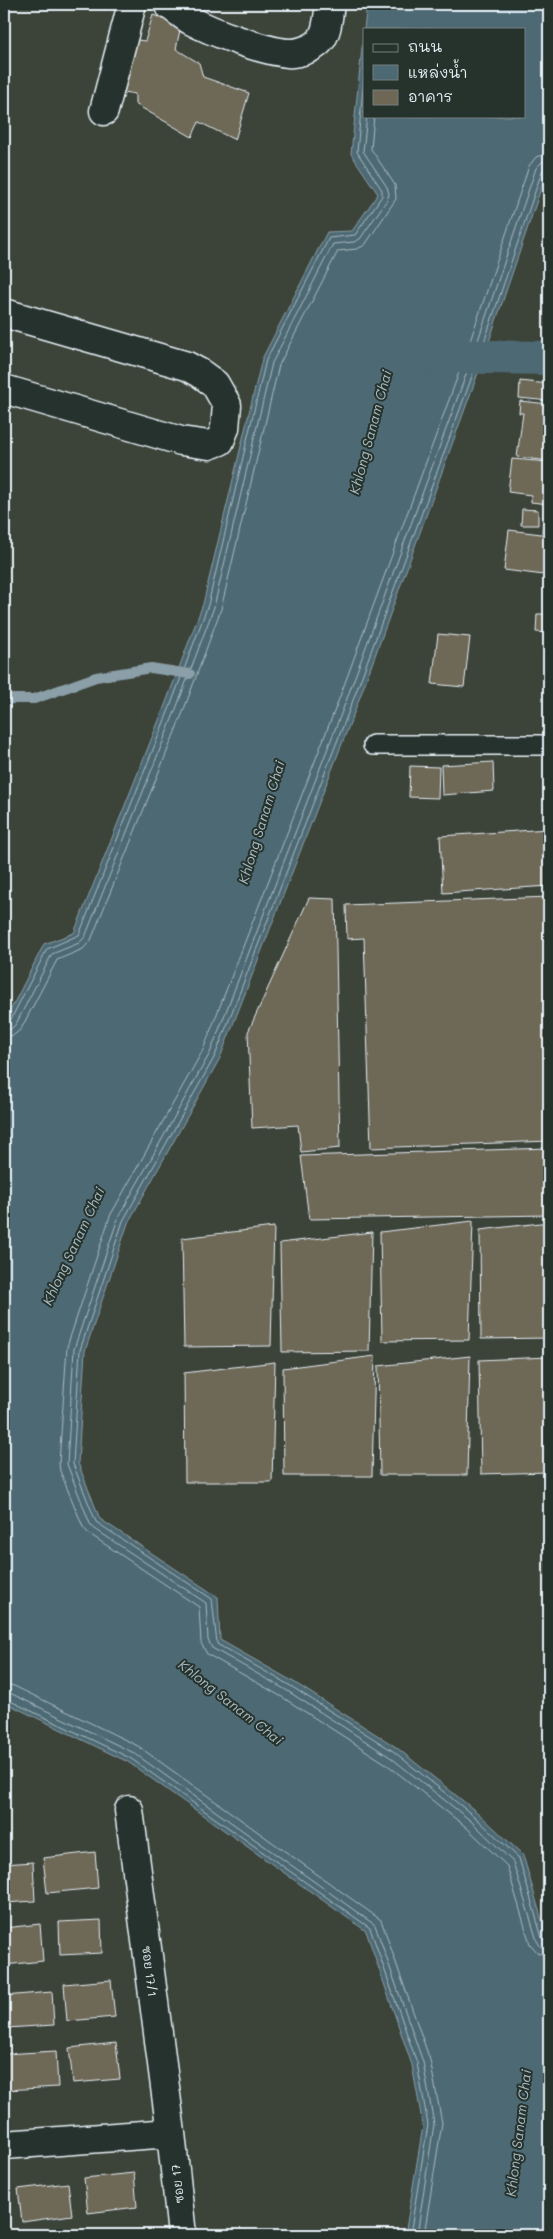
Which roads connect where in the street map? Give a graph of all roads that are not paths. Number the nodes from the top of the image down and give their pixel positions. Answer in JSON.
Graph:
{"nodes":[{"id":1,"x":132,"y":4,"type":"edge"},
{"id":2,"x":168,"y":4,"type":"edge"},
{"id":3,"x":330,"y":4,"type":"edge"},
{"id":4,"x":104,"y":111,"type":"dead end"},
{"id":5,"x":4,"y":313,"type":"edge"},
{"id":6,"x":4,"y":389,"type":"edge"},
{"id":7,"x":549,"y":744,"type":"edge"},
{"id":8,"x":373,"y":745,"type":"dead end"},
{"id":9,"x":129,"y":1810,"type":"dead end"},
{"id":10,"x":171,"y":2133,"type":"junction"},
{"id":11,"x":4,"y":2145,"type":"edge"},
{"id":12,"x":182,"y":2235,"type":"edge"}],
"edges":[{"from":1,"to":4,"type":"street"},
{"from":2,"to":3,"type":"street"},
{"from":5,"to":6,"type":"street"},
{"from":7,"to":8,"type":"lane"},
{"from":9,"to":10,"type":"street","name":"ซอย 17/1"},
{"from":10,"to":11,"type":"street"},
{"from":10,"to":12,"type":"street","name":"ซอย 17"}]}
